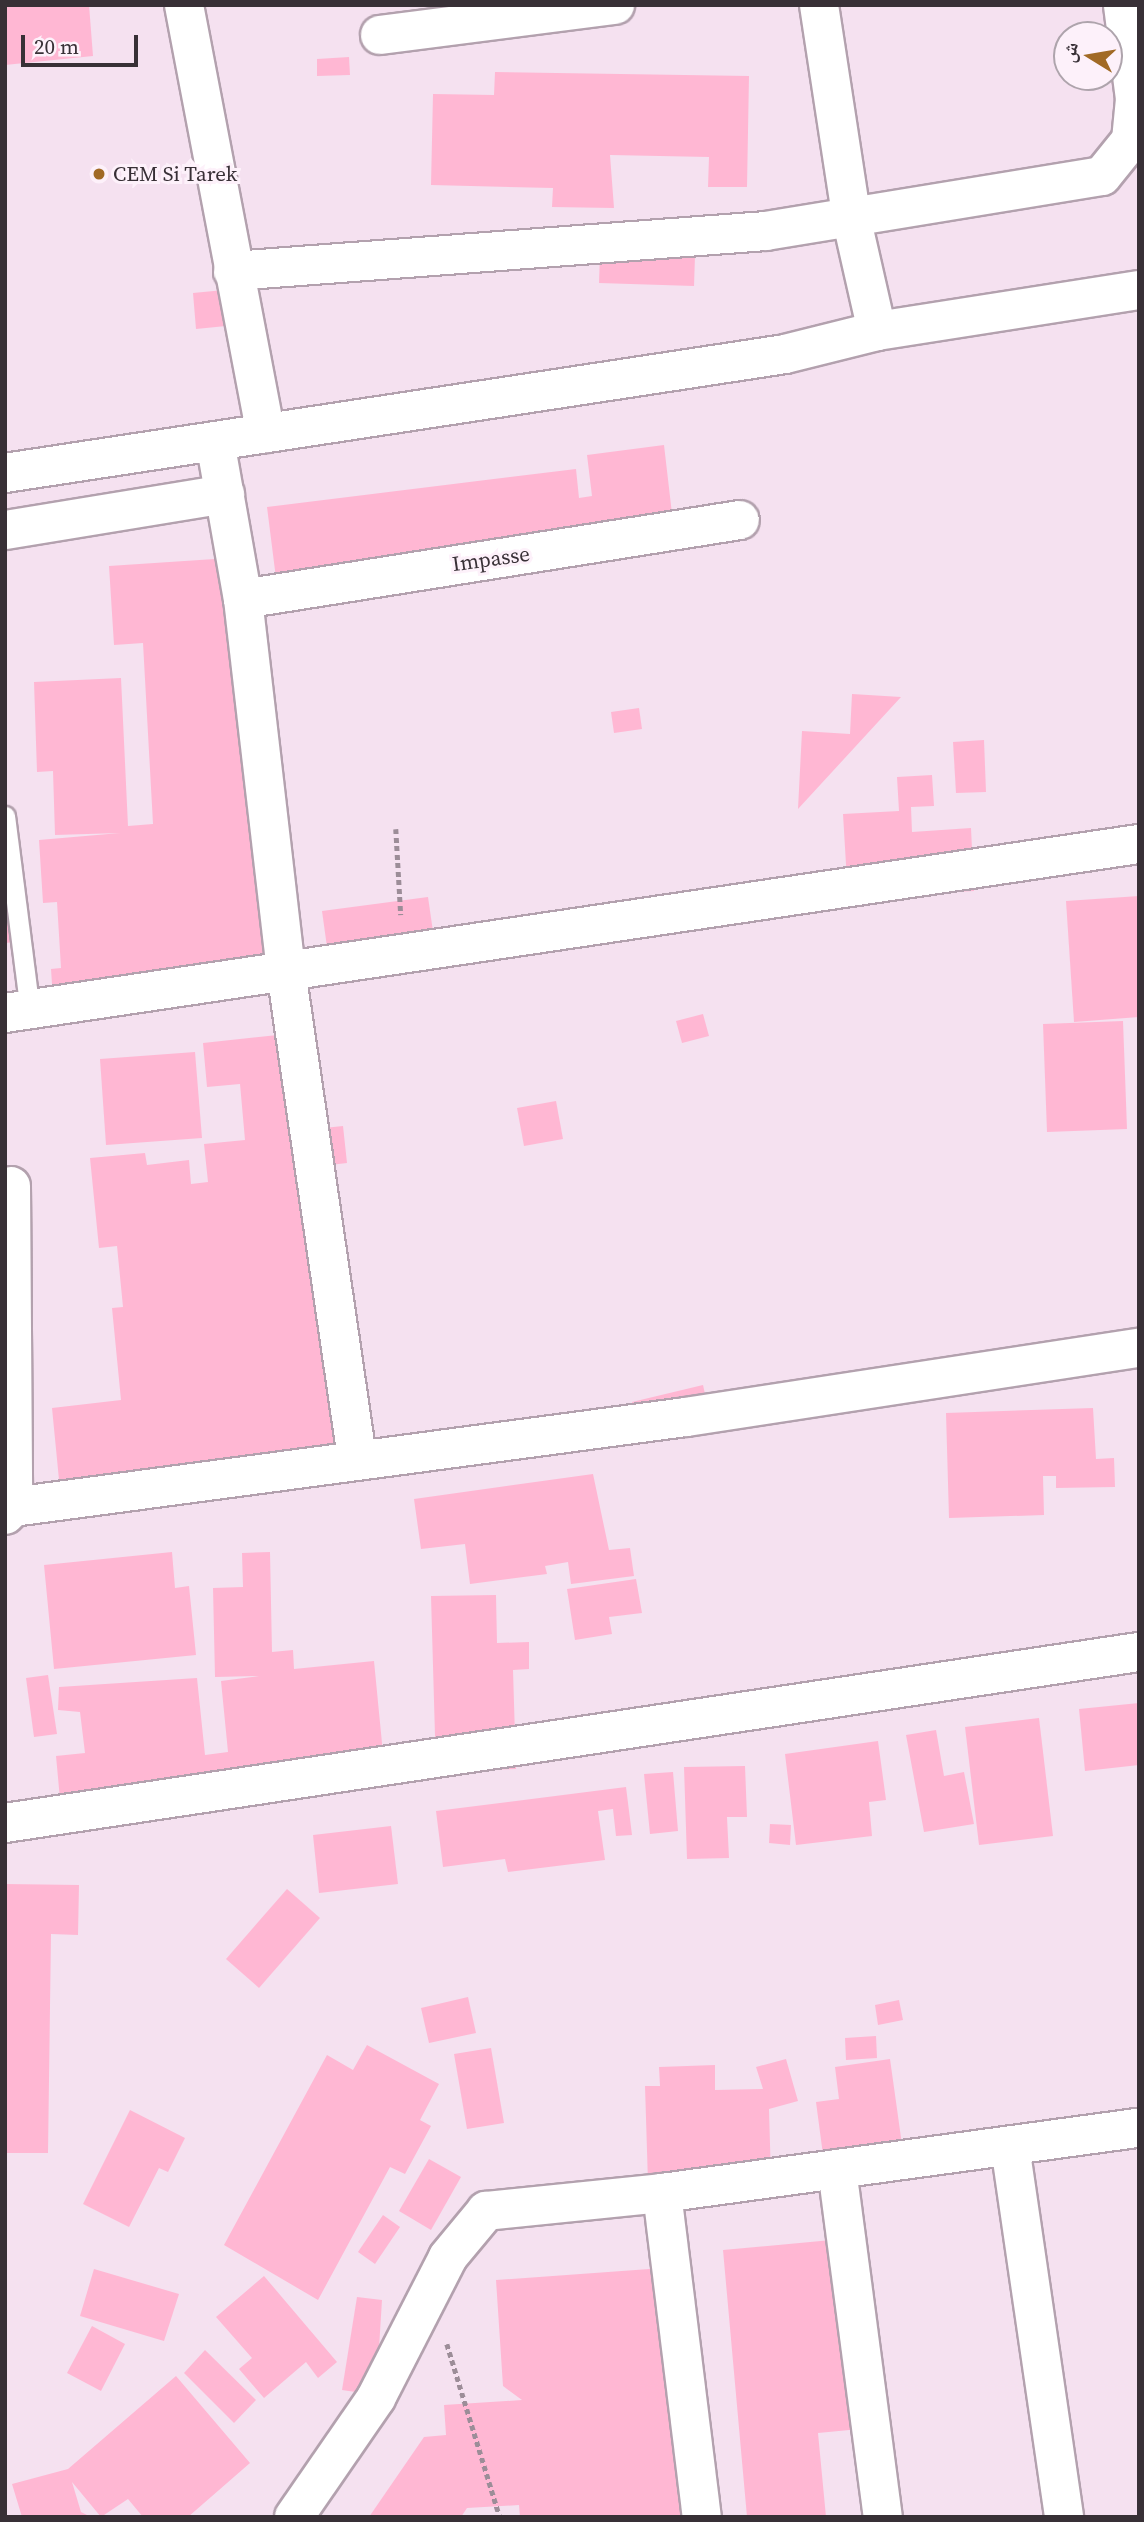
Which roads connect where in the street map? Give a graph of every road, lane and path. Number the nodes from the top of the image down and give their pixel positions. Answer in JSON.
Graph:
{"nodes":[{"id":1,"x":184,"y":5,"type":"edge"},
{"id":2,"x":615,"y":5,"type":"edge"},
{"id":3,"x":819,"y":5,"type":"edge"},
{"id":4,"x":1123,"y":5,"type":"edge"},
{"id":5,"x":380,"y":35,"type":"dead end"},
{"id":6,"x":852,"y":220,"type":"junction"},
{"id":7,"x":233,"y":271,"type":"junction"},
{"id":8,"x":1139,"y":290,"type":"edge"},
{"id":9,"x":877,"y":331,"type":"junction"},
{"id":10,"x":266,"y":433,"type":"junction"},
{"id":11,"x":215,"y":441,"type":"junction"},
{"id":12,"x":5,"y":473,"type":"edge"},
{"id":13,"x":225,"y":494,"type":"junction"},
{"id":14,"x":740,"y":520,"type":"dead end"},
{"id":15,"x":5,"y":530,"type":"edge"},
{"id":16,"x":243,"y":599,"type":"junction"},
{"id":17,"x":5,"y":816,"type":"edge"},
{"id":18,"x":396,"y":829,"type":"dead end"},
{"id":19,"x":1139,"y":844,"type":"edge"},
{"id":20,"x":404,"y":954,"type":"junction"},
{"id":21,"x":286,"y":971,"type":"junction"},
{"id":22,"x":18,"y":1012,"type":"edge"},
{"id":23,"x":11,"y":1186,"type":"dead end"},
{"id":24,"x":1139,"y":1349,"type":"edge"},
{"id":25,"x":357,"y":1459,"type":"junction"},
{"id":26,"x":9,"y":1511,"type":"edge"},
{"id":27,"x":1139,"y":1652,"type":"edge"},
{"id":28,"x":5,"y":1823,"type":"edge"},
{"id":29,"x":1139,"y":2128,"type":"edge"},
{"id":30,"x":1010,"y":2146,"type":"junction"},
{"id":31,"x":837,"y":2169,"type":"junction"},
{"id":32,"x":662,"y":2193,"type":"junction"},
{"id":33,"x":430,"y":2286,"type":"junction"},
{"id":34,"x":294,"y":2517,"type":"edge"},
{"id":35,"x":500,"y":2517,"type":"edge"},
{"id":36,"x":702,"y":2517,"type":"edge"},
{"id":37,"x":883,"y":2517,"type":"edge"},
{"id":38,"x":1064,"y":2517,"type":"edge"}],
"edges":[{"from":1,"to":7,"type":"street"},
{"from":2,"to":5,"type":"street"},
{"from":3,"to":6,"type":"street"},
{"from":4,"to":6,"type":"street"},
{"from":6,"to":7,"type":"street"},
{"from":6,"to":9,"type":"street"},
{"from":7,"to":10,"type":"street"},
{"from":8,"to":9,"type":"street"},
{"from":9,"to":10,"type":"street"},
{"from":10,"to":11,"type":"street"},
{"from":11,"to":12,"type":"street"},
{"from":11,"to":13,"type":"street"},
{"from":13,"to":15,"type":"street"},
{"from":13,"to":16,"type":"street"},
{"from":14,"to":16,"type":"street","name":"Impasse"},
{"from":16,"to":21,"type":"street"},
{"from":17,"to":22,"type":"lane"},
{"from":18,"to":20,"type":"path"},
{"from":19,"to":20,"type":"street"},
{"from":20,"to":21,"type":"street"},
{"from":21,"to":22,"type":"street"},
{"from":21,"to":25,"type":"street"},
{"from":23,"to":26,"type":"street"},
{"from":24,"to":25,"type":"street"},
{"from":25,"to":26,"type":"street"},
{"from":27,"to":28,"type":"street"},
{"from":29,"to":30,"type":"street"},
{"from":30,"to":31,"type":"street"},
{"from":30,"to":38,"type":"street"},
{"from":31,"to":32,"type":"street"},
{"from":31,"to":37,"type":"street"},
{"from":32,"to":33,"type":"street"},
{"from":32,"to":36,"type":"street"},
{"from":33,"to":34,"type":"street"},
{"from":33,"to":35,"type":"path"}]}
